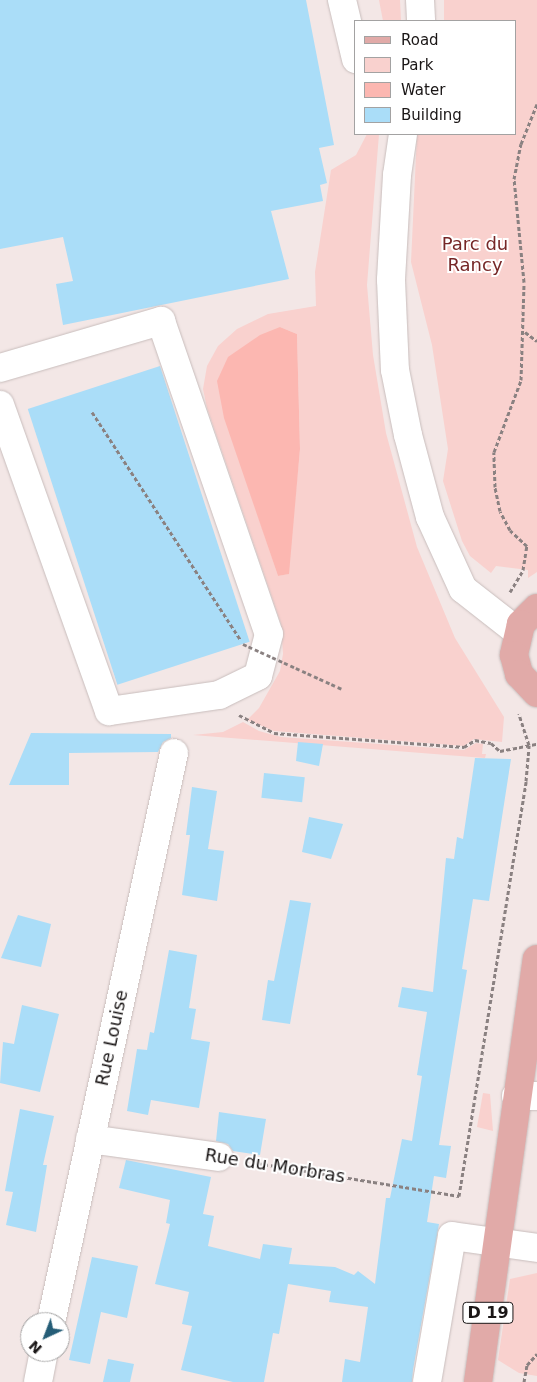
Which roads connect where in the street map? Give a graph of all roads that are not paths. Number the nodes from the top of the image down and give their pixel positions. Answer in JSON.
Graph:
{"nodes":[{"id":1,"x":342,"y":0,"type":"edge"},
{"id":2,"x":420,"y":0,"type":"edge"},
{"id":3,"x":421,"y":20,"type":"edge"},
{"id":4,"x":354,"y":51,"type":"edge"},
{"id":5,"x":403,"y":135,"type":"edge"},
{"id":6,"x":0,"y":368,"type":"edge"},
{"id":7,"x":0,"y":405,"type":"edge"},
{"id":8,"x":537,"y":608,"type":"edge"},
{"id":9,"x":518,"y":632,"type":"junction"},
{"id":10,"x":527,"y":701,"type":"edge"},
{"id":11,"x":174,"y":753,"type":"dead end"},
{"id":12,"x":537,"y":959,"type":"edge"},
{"id":13,"x":526,"y":1096,"type":"edge"},
{"id":14,"x":90,"y":1139,"type":"junction"},
{"id":15,"x":219,"y":1157,"type":"road end"},
{"id":16,"x":499,"y":1243,"type":"junction"},
{"id":17,"x":537,"y":1248,"type":"edge"},
{"id":18,"x":53,"y":1312,"type":"edge"},
{"id":19,"x":42,"y":1362,"type":"edge"},
{"id":20,"x":38,"y":1382,"type":"edge"},
{"id":21,"x":427,"y":1382,"type":"edge"},
{"id":22,"x":478,"y":1382,"type":"edge"}],
"edges":[{"from":1,"to":4,"type":"street"},
{"from":2,"to":3,"type":"street"},
{"from":5,"to":9,"type":"street"},
{"from":6,"to":7,"type":"street"},
{"from":8,"to":9,"type":"main road"},
{"from":9,"to":10,"type":"main road"},
{"from":11,"to":14,"type":"street","name":"Rue Louise"},
{"from":12,"to":13,"type":"main road","number":"D 19"},
{"from":13,"to":16,"type":"main road","number":"D 19"},
{"from":14,"to":15,"type":"street","name":"Rue du Morbras"},
{"from":14,"to":18,"type":"street","name":"Rue Louise"},
{"from":16,"to":17,"type":"street"},
{"from":16,"to":21,"type":"street"},
{"from":16,"to":22,"type":"main road","number":"D 19"},
{"from":19,"to":20,"type":"street"}]}
